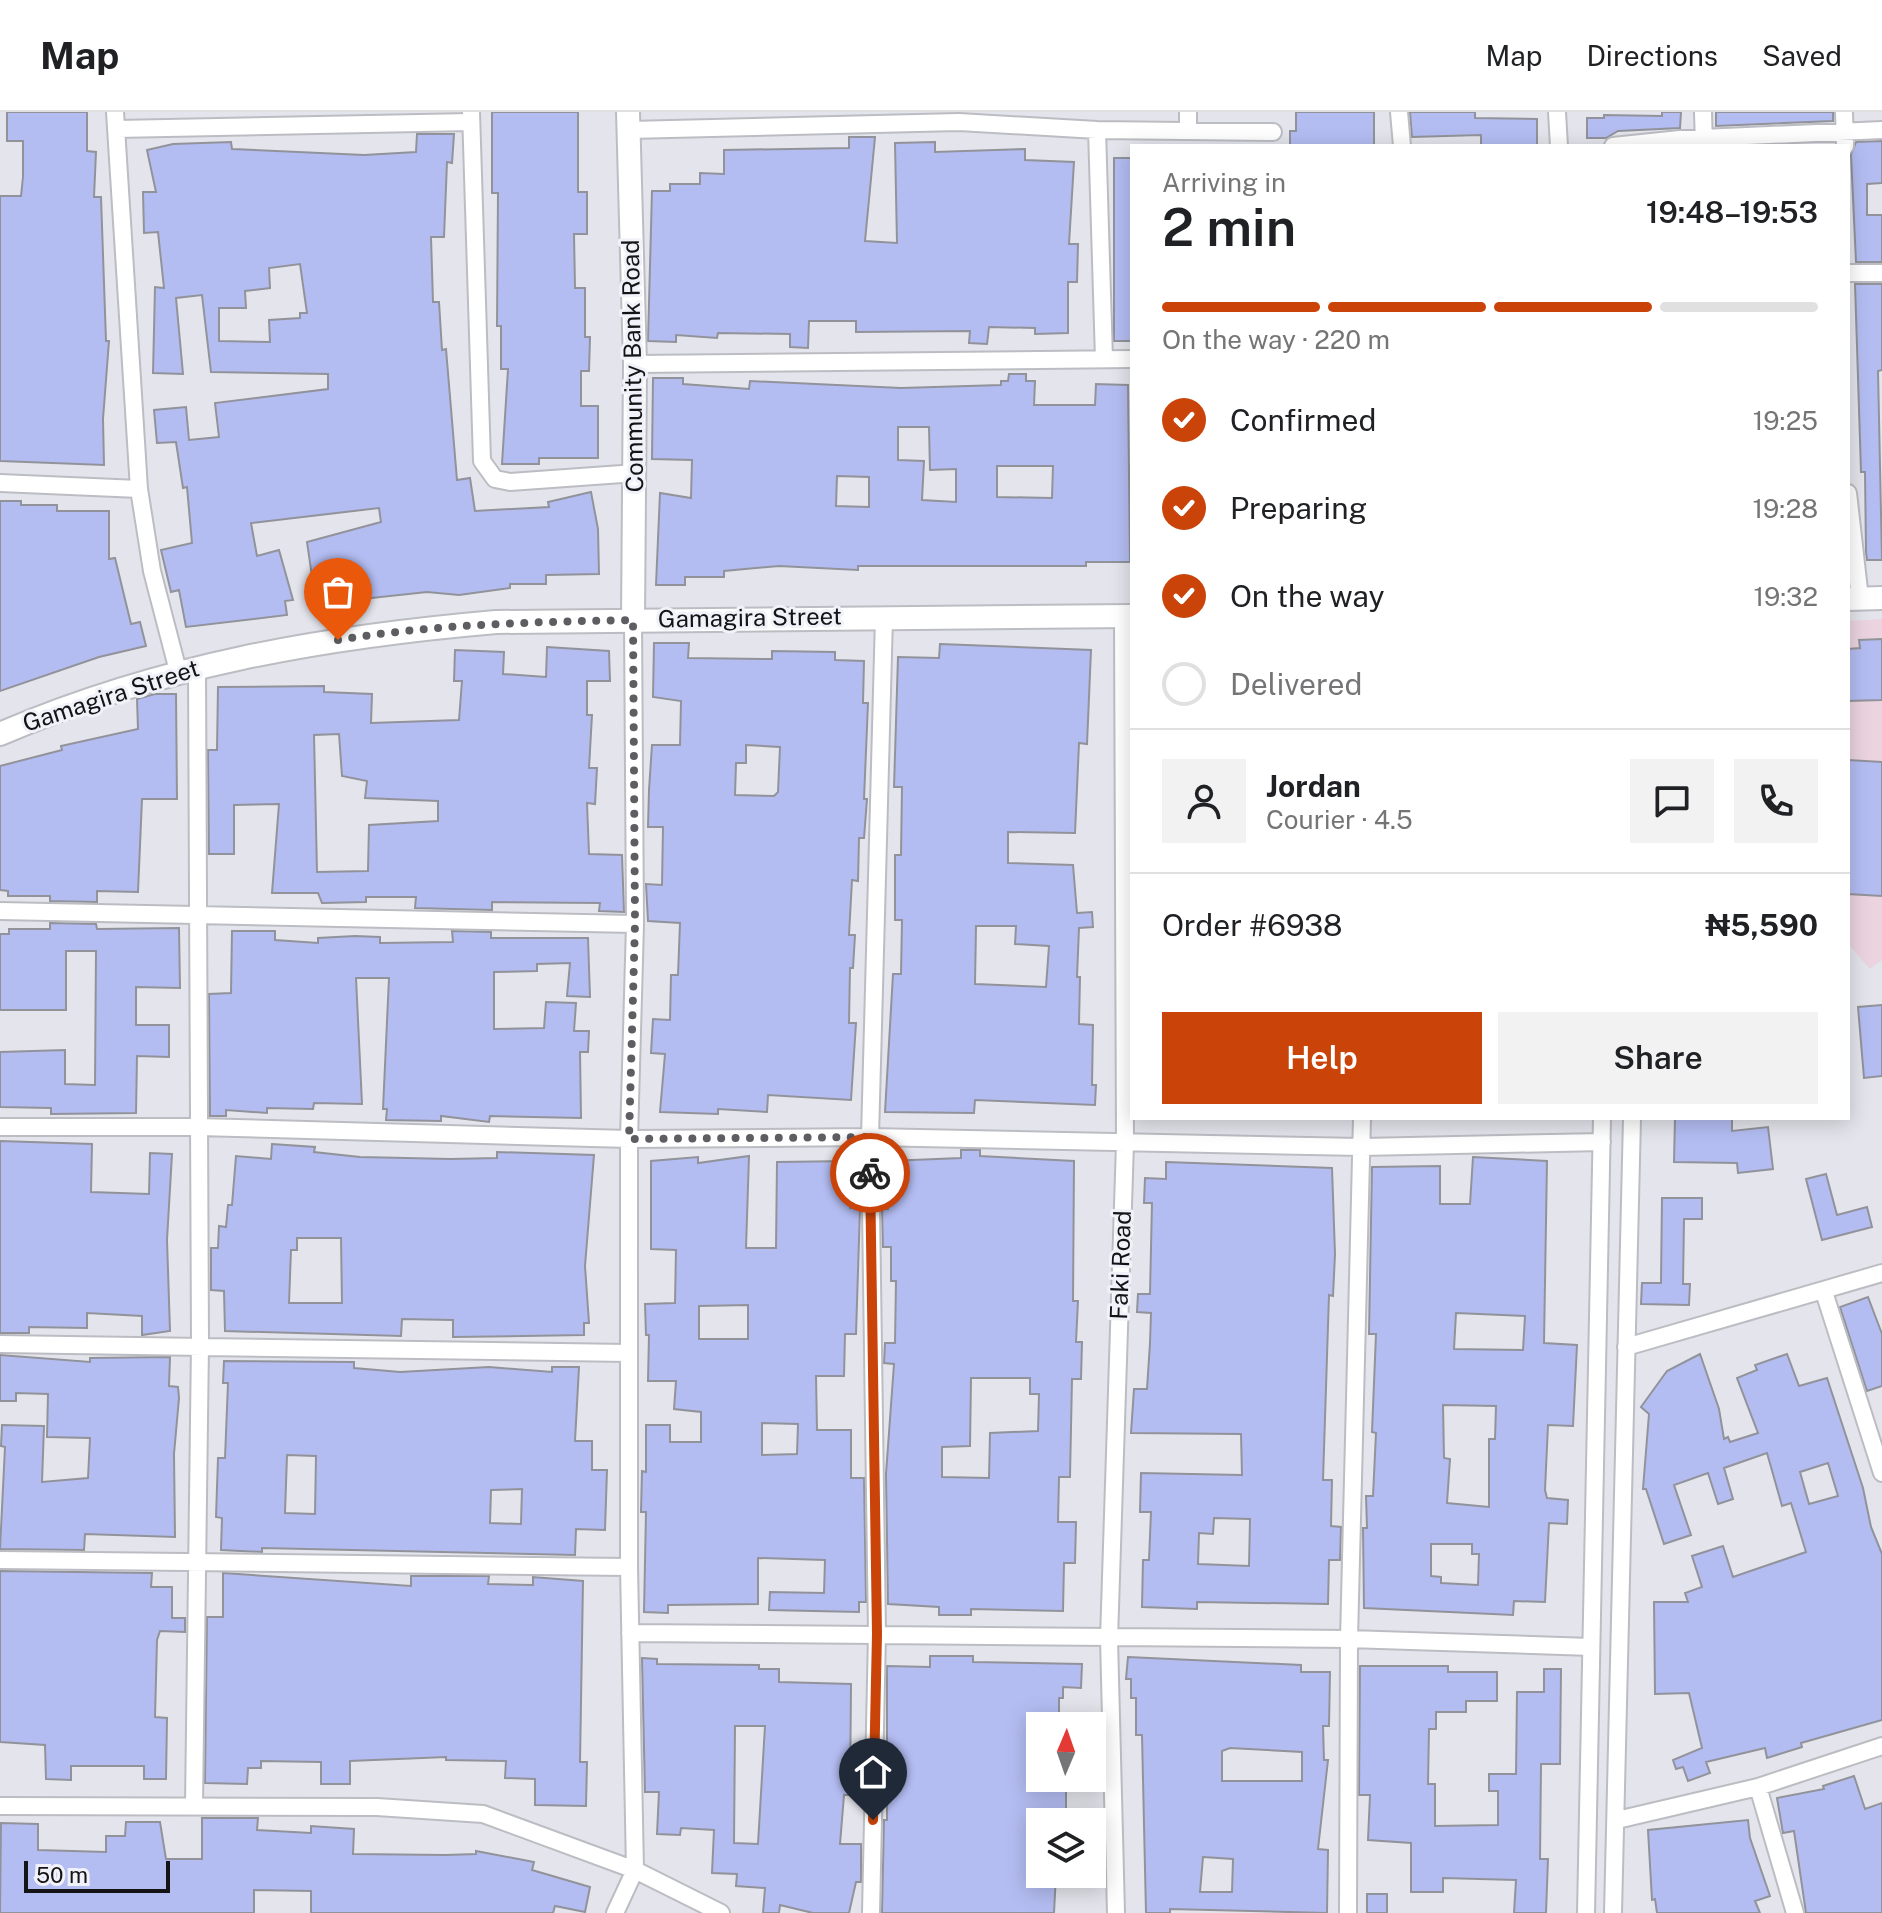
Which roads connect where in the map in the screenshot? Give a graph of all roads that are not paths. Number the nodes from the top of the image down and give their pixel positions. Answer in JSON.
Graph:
{"nodes":[{"id":1,"x":1399,"y":112,"type":"edge"},
{"id":2,"x":1557,"y":112,"type":"edge"},
{"id":3,"x":1703,"y":112,"type":"edge"},
{"id":4,"x":1844,"y":112,"type":"edge"},
{"id":5,"x":471,"y":117,"type":"edge"},
{"id":6,"x":959,"y":117,"type":"edge"},
{"id":7,"x":116,"y":121,"type":"edge"},
{"id":8,"x":629,"y":121,"type":"edge"},
{"id":9,"x":1188,"y":121,"type":"edge"},
{"id":10,"x":1097,"y":130,"type":"junction"},
{"id":11,"x":1882,"y":130,"type":"edge"},
{"id":12,"x":1273,"y":132,"type":"dead end"},
{"id":13,"x":1845,"y":139,"type":"edge"},
{"id":14,"x":1704,"y":142,"type":"edge"},
{"id":15,"x":1402,"y":144,"type":"edge"},
{"id":16,"x":1559,"y":144,"type":"edge"},
{"id":17,"x":1658,"y":144,"type":"edge"},
{"id":18,"x":1850,"y":273,"type":"edge"},
{"id":19,"x":1882,"y":273,"type":"edge"},
{"id":20,"x":1104,"y":359,"type":"junction"},
{"id":21,"x":1130,"y":359,"type":"edge"},
{"id":22,"x":635,"y":364,"type":"junction"},
{"id":23,"x":636,"y":473,"type":"junction"},
{"id":24,"x":0,"y":483,"type":"edge"},
{"id":25,"x":139,"y":489,"type":"junction"},
{"id":26,"x":1850,"y":507,"type":"edge"},
{"id":27,"x":1863,"y":599,"type":"edge"},
{"id":28,"x":1127,"y":616,"type":"edge"},
{"id":29,"x":884,"y":617,"type":"junction"},
{"id":30,"x":633,"y":620,"type":"junction"},
{"id":31,"x":187,"y":668,"type":"junction"},
{"id":32,"x":0,"y":734,"type":"edge"},
{"id":33,"x":0,"y":911,"type":"edge"},
{"id":34,"x":197,"y":916,"type":"junction"},
{"id":35,"x":635,"y":924,"type":"junction"},
{"id":36,"x":1362,"y":1120,"type":"edge"},
{"id":37,"x":1602,"y":1120,"type":"edge"},
{"id":38,"x":1632,"y":1120,"type":"edge"},
{"id":39,"x":0,"y":1127,"type":"edge"},
{"id":40,"x":198,"y":1127,"type":"junction"},
{"id":41,"x":870,"y":1137,"type":"junction"},
{"id":42,"x":629,"y":1139,"type":"junction"},
{"id":43,"x":1602,"y":1142,"type":"junction"},
{"id":44,"x":1125,"y":1143,"type":"junction"},
{"id":45,"x":1362,"y":1147,"type":"junction"},
{"id":46,"x":1882,"y":1273,"type":"edge"},
{"id":47,"x":1824,"y":1292,"type":"junction"},
{"id":48,"x":0,"y":1344,"type":"edge"},
{"id":49,"x":200,"y":1344,"type":"junction"},
{"id":50,"x":1626,"y":1347,"type":"junction"},
{"id":51,"x":629,"y":1353,"type":"junction"},
{"id":52,"x":1882,"y":1473,"type":"edge"},
{"id":53,"x":1594,"y":1517,"type":"junction"},
{"id":54,"x":1623,"y":1518,"type":"junction"},
{"id":55,"x":0,"y":1560,"type":"edge"},
{"id":56,"x":197,"y":1562,"type":"junction"},
{"id":57,"x":629,"y":1567,"type":"junction"},
{"id":58,"x":630,"y":1633,"type":"junction"},
{"id":59,"x":877,"y":1634,"type":"junction"},
{"id":60,"x":1109,"y":1639,"type":"junction"},
{"id":61,"x":1349,"y":1639,"type":"junction"},
{"id":62,"x":1591,"y":1647,"type":"junction"},
{"id":63,"x":1882,"y":1746,"type":"edge"},
{"id":64,"x":1758,"y":1787,"type":"junction"},
{"id":65,"x":194,"y":1805,"type":"junction"},
{"id":66,"x":0,"y":1806,"type":"edge"},
{"id":67,"x":1617,"y":1820,"type":"junction"},
{"id":68,"x":635,"y":1870,"type":"junction"},
{"id":69,"x":615,"y":1913,"type":"edge"},
{"id":70,"x":721,"y":1913,"type":"edge"},
{"id":71,"x":871,"y":1913,"type":"edge"},
{"id":72,"x":1116,"y":1913,"type":"edge"},
{"id":73,"x":1348,"y":1913,"type":"edge"},
{"id":74,"x":1586,"y":1913,"type":"edge"},
{"id":75,"x":1613,"y":1913,"type":"edge"},
{"id":76,"x":1795,"y":1913,"type":"edge"}],
"edges":[{"from":1,"to":15,"type":"street"},
{"from":2,"to":16,"type":"street"},
{"from":3,"to":14,"type":"street"},
{"from":4,"to":13,"type":"street"},
{"from":5,"to":7,"type":"street"},
{"from":5,"to":23,"type":"street"},
{"from":6,"to":8,"type":"street"},
{"from":6,"to":10,"type":"street"},
{"from":7,"to":25,"type":"street"},
{"from":8,"to":22,"type":"street","name":"Community Bank Road"},
{"from":9,"to":10,"type":"street"},
{"from":9,"to":12,"type":"street"},
{"from":10,"to":20,"type":"street"},
{"from":11,"to":13,"type":"street"},
{"from":13,"to":14,"type":"street"},
{"from":14,"to":17,"type":"street"},
{"from":18,"to":19,"type":"street"},
{"from":20,"to":21,"type":"street"},
{"from":20,"to":22,"type":"street"},
{"from":22,"to":23,"type":"street","name":"Community Bank Road"},
{"from":23,"to":30,"type":"street","name":"Community Bank Road"},
{"from":24,"to":25,"type":"street"},
{"from":25,"to":31,"type":"street"},
{"from":26,"to":27,"type":"street"},
{"from":28,"to":29,"type":"street","name":"Gamagira Street"},
{"from":28,"to":44,"type":"street","name":"Faki Road"},
{"from":29,"to":30,"type":"street","name":"Gamagira Street"},
{"from":29,"to":41,"type":"street"},
{"from":30,"to":31,"type":"street","name":"Gamagira Street"},
{"from":30,"to":35,"type":"street"},
{"from":31,"to":32,"type":"street","name":"Gamagira Street"},
{"from":31,"to":34,"type":"street"},
{"from":33,"to":34,"type":"street"},
{"from":34,"to":35,"type":"street"},
{"from":34,"to":40,"type":"street"},
{"from":35,"to":42,"type":"street"},
{"from":36,"to":45,"type":"street"},
{"from":37,"to":43,"type":"street"},
{"from":38,"to":50,"type":"street"},
{"from":39,"to":40,"type":"street"},
{"from":40,"to":42,"type":"street"},
{"from":40,"to":49,"type":"street"},
{"from":41,"to":42,"type":"street"},
{"from":41,"to":44,"type":"street"},
{"from":41,"to":59,"type":"street"},
{"from":42,"to":51,"type":"street"},
{"from":43,"to":45,"type":"street"},
{"from":43,"to":53,"type":"street"},
{"from":44,"to":45,"type":"street"},
{"from":44,"to":60,"type":"street","name":"Faki Road"},
{"from":45,"to":61,"type":"street"},
{"from":46,"to":47,"type":"street"},
{"from":47,"to":50,"type":"street"},
{"from":47,"to":52,"type":"street"},
{"from":48,"to":49,"type":"street"},
{"from":49,"to":51,"type":"street"},
{"from":49,"to":56,"type":"street"},
{"from":50,"to":54,"type":"street"},
{"from":51,"to":57,"type":"street"},
{"from":53,"to":54,"type":"street"},
{"from":53,"to":62,"type":"street"},
{"from":54,"to":67,"type":"street"},
{"from":55,"to":56,"type":"street"},
{"from":56,"to":57,"type":"street"},
{"from":56,"to":65,"type":"street"},
{"from":57,"to":58,"type":"street"},
{"from":58,"to":59,"type":"street"},
{"from":58,"to":68,"type":"street"},
{"from":59,"to":60,"type":"street"},
{"from":59,"to":71,"type":"street"},
{"from":60,"to":61,"type":"street"},
{"from":60,"to":72,"type":"street","name":"Faki Road"},
{"from":61,"to":62,"type":"street"},
{"from":61,"to":73,"type":"street"},
{"from":62,"to":74,"type":"street"},
{"from":63,"to":64,"type":"street"},
{"from":64,"to":67,"type":"street"},
{"from":64,"to":76,"type":"street"},
{"from":65,"to":66,"type":"street"},
{"from":65,"to":68,"type":"street"},
{"from":67,"to":75,"type":"street"},
{"from":68,"to":69,"type":"street"},
{"from":68,"to":70,"type":"street"}]}
